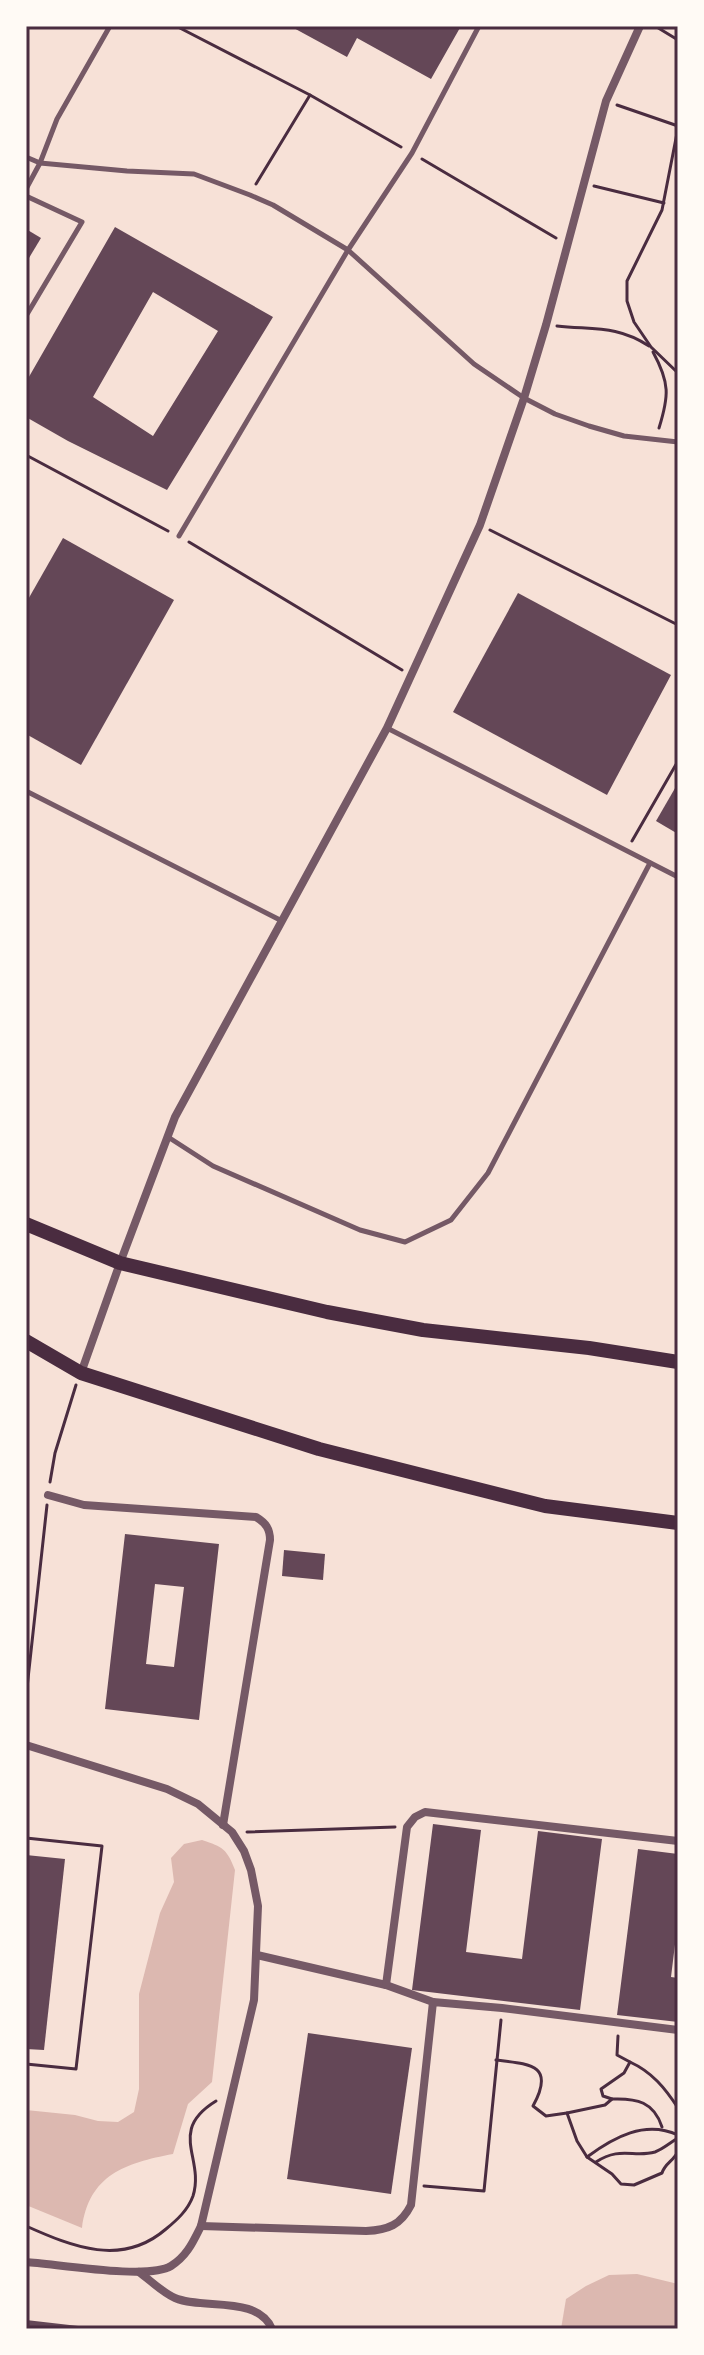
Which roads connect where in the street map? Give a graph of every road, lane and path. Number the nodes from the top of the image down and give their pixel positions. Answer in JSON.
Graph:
{"nodes":[{"id":1,"x":110,"y":26,"type":"edge"},
{"id":2,"x":176,"y":26,"type":"edge"},
{"id":3,"x":479,"y":26,"type":"edge"},
{"id":4,"x":640,"y":26,"type":"edge"},
{"id":5,"x":655,"y":26,"type":"edge"},
{"id":6,"x":678,"y":40,"type":"edge"},
{"id":7,"x":310,"y":95,"type":"junction"},
{"id":8,"x":606,"y":101,"type":"junction"},
{"id":9,"x":678,"y":127,"type":"edge"},
{"id":10,"x":412,"y":153,"type":"junction"},
{"id":11,"x":26,"y":157,"type":"edge"},
{"id":12,"x":40,"y":163,"type":"junction"},
{"id":13,"x":584,"y":184,"type":"junction"},
{"id":14,"x":26,"y":189,"type":"edge"},
{"id":15,"x":250,"y":195,"type":"junction"},
{"id":16,"x":26,"y":196,"type":"edge"},
{"id":17,"x":664,"y":203,"type":"junction"},
{"id":18,"x":566,"y":244,"type":"junction"},
{"id":19,"x":348,"y":250,"type":"junction"},
{"id":20,"x":26,"y":316,"type":"edge"},
{"id":21,"x":546,"y":325,"type":"junction"},
{"id":22,"x":651,"y":347,"type":"junction"},
{"id":23,"x":678,"y":373,"type":"edge"},
{"id":24,"x":524,"y":398,"type":"junction"},
{"id":25,"x":655,"y":439,"type":"junction"},
{"id":26,"x":678,"y":442,"type":"edge"},
{"id":27,"x":26,"y":455,"type":"edge"},
{"id":28,"x":480,"y":525,"type":"junction"},
{"id":29,"x":179,"y":536,"type":"junction"},
{"id":30,"x":678,"y":625,"type":"edge"},
{"id":31,"x":412,"y":676,"type":"junction"},
{"id":32,"x":387,"y":728,"type":"junction"},
{"id":33,"x":678,"y":761,"type":"edge"},
{"id":34,"x":26,"y":791,"type":"edge"},
{"id":35,"x":627,"y":850,"type":"junction"},
{"id":36,"x":650,"y":863,"type":"junction"},
{"id":37,"x":678,"y":877,"type":"edge"},
{"id":38,"x":282,"y":921,"type":"junction"},
{"id":39,"x":168,"y":1137,"type":"junction"},
{"id":40,"x":26,"y":1224,"type":"edge"},
{"id":41,"x":120,"y":1263,"type":"junction"},
{"id":42,"x":26,"y":1341,"type":"edge"},
{"id":43,"x":678,"y":1362,"type":"edge"},
{"id":44,"x":81,"y":1373,"type":"junction"},
{"id":45,"x":48,"y":1495,"type":"junction"},
{"id":46,"x":678,"y":1523,"type":"edge"},
{"id":47,"x":26,"y":1697,"type":"edge"},
{"id":48,"x":26,"y":1745,"type":"edge"},
{"id":49,"x":223,"y":1825,"type":"junction"},
{"id":50,"x":407,"y":1827,"type":"junction"},
{"id":51,"x":232,"y":1832,"type":"junction"},
{"id":52,"x":26,"y":1838,"type":"edge"},
{"id":53,"x":678,"y":1841,"type":"edge"},
{"id":54,"x":257,"y":1955,"type":"junction"},
{"id":55,"x":386,"y":1985,"type":"junction"},
{"id":56,"x":433,"y":2002,"type":"junction"},
{"id":57,"x":502,"y":2008,"type":"junction"},
{"id":58,"x":620,"y":2022,"type":"junction"},
{"id":59,"x":678,"y":2030,"type":"edge"},
{"id":60,"x":496,"y":2060,"type":"junction"},
{"id":61,"x":630,"y":2062,"type":"junction"},
{"id":62,"x":26,"y":2064,"type":"edge"},
{"id":63,"x":612,"y":2099,"type":"junction"},
{"id":64,"x":231,"y":2101,"type":"junction"},
{"id":65,"x":678,"y":2108,"type":"edge"},
{"id":66,"x":567,"y":2113,"type":"junction"},
{"id":67,"x":662,"y":2128,"type":"junction"},
{"id":68,"x":678,"y":2136,"type":"edge"},
{"id":69,"x":678,"y":2151,"type":"edge"},
{"id":70,"x":587,"y":2157,"type":"junction"},
{"id":71,"x":596,"y":2163,"type":"junction"},
{"id":72,"x":413,"y":2185,"type":"junction"},
{"id":73,"x":26,"y":2226,"type":"edge"},
{"id":74,"x":201,"y":2226,"type":"junction"},
{"id":75,"x":26,"y":2262,"type":"edge"},
{"id":76,"x":139,"y":2272,"type":"junction"},
{"id":77,"x":272,"y":2329,"type":"edge"}],
"edges":[{"from":1,"to":12,"type":"lane"},
{"from":2,"to":7,"type":"path"},
{"from":3,"to":10,"type":"lane"},
{"from":4,"to":8,"type":"street"},
{"from":5,"to":6,"type":"path"},
{"from":7,"to":10,"type":"path"},
{"from":7,"to":15,"type":"path"},
{"from":8,"to":9,"type":"path"},
{"from":8,"to":13,"type":"street"},
{"from":9,"to":17,"type":"path"},
{"from":10,"to":18,"type":"path"},
{"from":10,"to":19,"type":"lane"},
{"from":11,"to":12,"type":"lane"},
{"from":12,"to":14,"type":"lane"},
{"from":12,"to":15,"type":"lane"},
{"from":13,"to":17,"type":"path"},
{"from":13,"to":18,"type":"street"},
{"from":15,"to":19,"type":"lane"},
{"from":16,"to":20,"type":"lane"},
{"from":17,"to":22,"type":"path"},
{"from":18,"to":21,"type":"street"},
{"from":19,"to":24,"type":"lane"},
{"from":19,"to":29,"type":"lane"},
{"from":21,"to":22,"type":"path"},
{"from":21,"to":24,"type":"street"},
{"from":22,"to":23,"type":"path"},
{"from":22,"to":25,"type":"path"},
{"from":24,"to":25,"type":"lane"},
{"from":24,"to":28,"type":"street"},
{"from":25,"to":26,"type":"lane"},
{"from":27,"to":29,"type":"path"},
{"from":28,"to":30,"type":"path"},
{"from":28,"to":31,"type":"street"},
{"from":29,"to":31,"type":"path"},
{"from":31,"to":32,"type":"street"},
{"from":32,"to":35,"type":"lane"},
{"from":32,"to":38,"type":"street"},
{"from":33,"to":35,"type":"path"},
{"from":34,"to":38,"type":"lane"},
{"from":35,"to":36,"type":"lane"},
{"from":36,"to":37,"type":"lane"},
{"from":36,"to":39,"type":"lane"},
{"from":38,"to":39,"type":"street"},
{"from":39,"to":41,"type":"street"},
{"from":40,"to":41,"type":"main road"},
{"from":41,"to":43,"type":"main road"},
{"from":41,"to":44,"type":"street"},
{"from":42,"to":44,"type":"main road"},
{"from":44,"to":45,"type":"path"},
{"from":44,"to":46,"type":"main road"},
{"from":45,"to":47,"type":"path"},
{"from":45,"to":49,"type":"street"},
{"from":48,"to":49,"type":"street"},
{"from":49,"to":51,"type":"street"},
{"from":50,"to":51,"type":"path"},
{"from":50,"to":53,"type":"street"},
{"from":50,"to":55,"type":"street"},
{"from":51,"to":54,"type":"street"},
{"from":52,"to":62,"type":"path"},
{"from":54,"to":55,"type":"street"},
{"from":54,"to":64,"type":"street"},
{"from":55,"to":56,"type":"street"},
{"from":56,"to":57,"type":"street"},
{"from":56,"to":72,"type":"street"},
{"from":57,"to":58,"type":"street"},
{"from":57,"to":60,"type":"path"},
{"from":58,"to":59,"type":"street"},
{"from":58,"to":61,"type":"path"},
{"from":60,"to":66,"type":"path"},
{"from":60,"to":72,"type":"path"},
{"from":61,"to":63,"type":"path"},
{"from":61,"to":65,"type":"path"},
{"from":63,"to":66,"type":"path"},
{"from":63,"to":67,"type":"path"},
{"from":64,"to":73,"type":"path"},
{"from":64,"to":74,"type":"street"},
{"from":66,"to":70,"type":"path"},
{"from":67,"to":68,"type":"path"},
{"from":67,"to":70,"type":"path"},
{"from":68,"to":71,"type":"path"},
{"from":69,"to":71,"type":"path"},
{"from":70,"to":71,"type":"path"},
{"from":72,"to":74,"type":"street"},
{"from":74,"to":76,"type":"street"},
{"from":75,"to":76,"type":"street"},
{"from":76,"to":77,"type":"street"}]}
